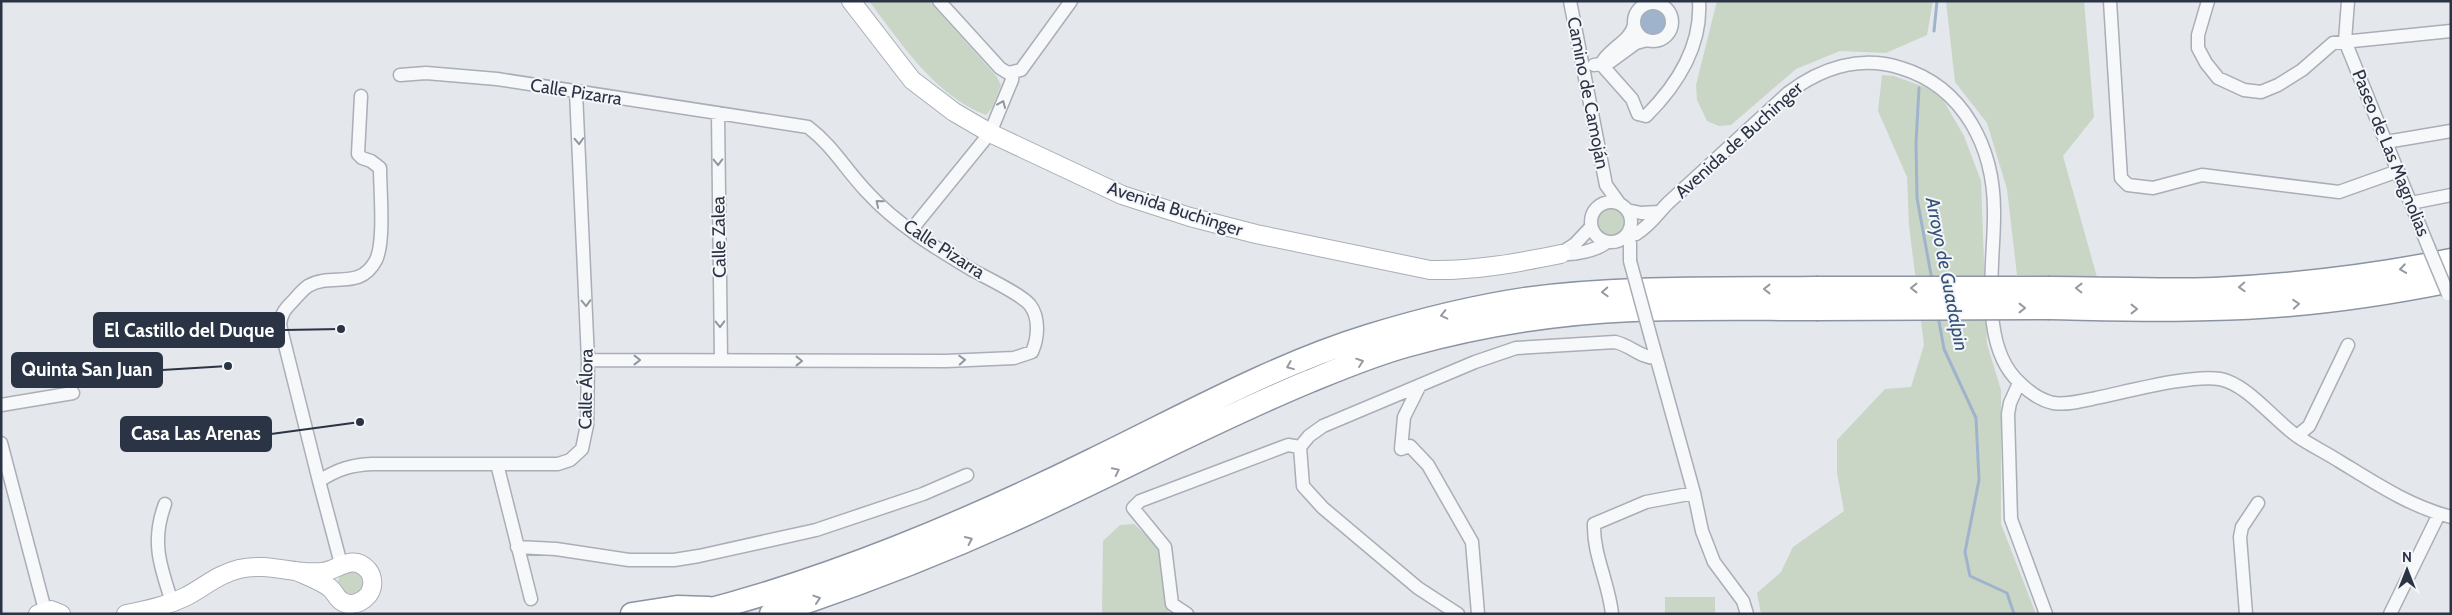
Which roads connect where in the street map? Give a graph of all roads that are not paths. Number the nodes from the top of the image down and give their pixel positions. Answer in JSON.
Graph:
{"nodes":[{"id":1,"x":852,"y":1,"type":"edge"},
{"id":2,"x":939,"y":1,"type":"edge"},
{"id":3,"x":1071,"y":1,"type":"edge"},
{"id":4,"x":1570,"y":1,"type":"edge"},
{"id":5,"x":1699,"y":1,"type":"edge"},
{"id":6,"x":2110,"y":1,"type":"edge"},
{"id":7,"x":2208,"y":1,"type":"edge"},
{"id":8,"x":2348,"y":1,"type":"edge"},
{"id":9,"x":1650,"y":2,"type":"edge"},
{"id":10,"x":1634,"y":25,"type":"junction"},
{"id":11,"x":2451,"y":31,"type":"edge"},
{"id":12,"x":1647,"y":40,"type":"junction"},
{"id":13,"x":2345,"y":40,"type":"junction"},
{"id":14,"x":1601,"y":64,"type":"junction"},
{"id":15,"x":1583,"y":68,"type":"junction"},
{"id":16,"x":1013,"y":73,"type":"junction"},
{"id":17,"x":400,"y":75,"type":"dead end"},
{"id":18,"x":576,"y":92,"type":"junction"},
{"id":19,"x":361,"y":96,"type":"dead end"},
{"id":20,"x":718,"y":113,"type":"junction"},
{"id":21,"x":2451,"y":131,"type":"edge"},
{"id":22,"x":990,"y":134,"type":"junction"},
{"id":23,"x":2386,"y":142,"type":"junction"},
{"id":24,"x":2398,"y":171,"type":"junction"},
{"id":25,"x":1606,"y":185,"type":"junction"},
{"id":26,"x":2451,"y":195,"type":"edge"},
{"id":27,"x":2411,"y":203,"type":"junction"},
{"id":28,"x":1600,"y":205,"type":"junction"},
{"id":29,"x":1623,"y":207,"type":"junction"},
{"id":30,"x":1658,"y":212,"type":"junction"},
{"id":31,"x":1591,"y":227,"type":"junction"},
{"id":32,"x":912,"y":229,"type":"junction"},
{"id":33,"x":1628,"y":233,"type":"junction"},
{"id":34,"x":1608,"y":242,"type":"junction"},
{"id":35,"x":1560,"y":254,"type":"junction"},
{"id":36,"x":2451,"y":260,"type":"edge"},
{"id":37,"x":1630,"y":261,"type":"junction"},
{"id":38,"x":2450,"y":292,"type":"edge"},
{"id":39,"x":2050,"y":298,"type":"junction"},
{"id":40,"x":1816,"y":299,"type":"junction"},
{"id":41,"x":2348,"y":345,"type":"dead end"},
{"id":42,"x":1656,"y":358,"type":"junction"},
{"id":43,"x":588,"y":360,"type":"junction"},
{"id":44,"x":721,"y":360,"type":"junction"},
{"id":45,"x":2019,"y":383,"type":"junction"},
{"id":46,"x":1420,"y":385,"type":"junction"},
{"id":47,"x":72,"y":393,"type":"dead end"},
{"id":48,"x":1,"y":405,"type":"edge"},
{"id":49,"x":2297,"y":436,"type":"junction"},
{"id":50,"x":1,"y":443,"type":"edge"},
{"id":51,"x":1300,"y":447,"type":"junction"},
{"id":52,"x":496,"y":464,"type":"junction"},
{"id":53,"x":967,"y":475,"type":"dead end"},
{"id":54,"x":319,"y":481,"type":"junction"},
{"id":55,"x":1694,"y":494,"type":"junction"},
{"id":56,"x":2258,"y":502,"type":"dead end"},
{"id":57,"x":166,"y":504,"type":"dead end"},
{"id":58,"x":2445,"y":515,"type":"edge"},
{"id":59,"x":517,"y":547,"type":"junction"},
{"id":60,"x":339,"y":566,"type":"junction"},
{"id":61,"x":296,"y":571,"type":"junction"},
{"id":62,"x":331,"y":588,"type":"junction"},
{"id":63,"x":531,"y":599,"type":"dead end"},
{"id":64,"x":1477,"y":600,"type":"junction"},
{"id":65,"x":172,"y":602,"type":"junction"},
{"id":66,"x":357,"y":608,"type":"edge"},
{"id":67,"x":714,"y":608,"type":"junction"},
{"id":68,"x":48,"y":613,"type":"edge"},
{"id":69,"x":126,"y":614,"type":"edge"},
{"id":70,"x":632,"y":614,"type":"edge"},
{"id":71,"x":693,"y":614,"type":"edge"},
{"id":72,"x":771,"y":614,"type":"edge"},
{"id":73,"x":1187,"y":614,"type":"edge"},
{"id":74,"x":1458,"y":614,"type":"edge"},
{"id":75,"x":1478,"y":614,"type":"edge"},
{"id":76,"x":1612,"y":614,"type":"edge"},
{"id":77,"x":1747,"y":614,"type":"edge"},
{"id":78,"x":2046,"y":614,"type":"edge"},
{"id":79,"x":2246,"y":614,"type":"edge"},
{"id":80,"x":2390,"y":614,"type":"edge"}],
"edges":[{"from":1,"to":22,"type":"street","name":"Avenida Buchinger"},
{"from":2,"to":16,"type":"street"},
{"from":3,"to":16,"type":"street"},
{"from":4,"to":15,"type":"street","name":"Camino de Camoján"},
{"from":5,"to":14,"type":"street"},
{"from":6,"to":24,"type":"street"},
{"from":7,"to":13,"type":"street"},
{"from":8,"to":13,"type":"street","name":"Paseo de Las Magnolias"},
{"from":9,"to":10,"type":"street"},
{"from":9,"to":12,"type":"street"},
{"from":10,"to":12,"type":"street"},
{"from":10,"to":14,"type":"street"},
{"from":11,"to":13,"type":"street"},
{"from":12,"to":14,"type":"street"},
{"from":13,"to":23,"type":"street","name":"Paseo de Las Magnolias"},
{"from":14,"to":15,"type":"street"},
{"from":15,"to":25,"type":"street","name":"Camino de Camoján"},
{"from":22,"to":16,"type":"street","one_way":true},
{"from":17,"to":18,"type":"street","name":"Calle Pizarra"},
{"from":18,"to":20,"type":"street","name":"Calle Pizarra"},
{"from":18,"to":43,"type":"street","name":"Calle Álora","one_way":true},
{"from":19,"to":54,"type":"street"},
{"from":32,"to":20,"type":"street","name":"Calle Pizarra","one_way":true},
{"from":20,"to":44,"type":"street","name":"Calle Zalea","one_way":true},
{"from":21,"to":23,"type":"street"},
{"from":22,"to":32,"type":"street"},
{"from":22,"to":35,"type":"street","name":"Avenida Buchinger"},
{"from":23,"to":24,"type":"street","name":"Paseo de Las Magnolias"},
{"from":24,"to":27,"type":"street","name":"Paseo de Las Magnolias"},
{"from":25,"to":28,"type":"street","name":"Camino de Camoján"},
{"from":25,"to":29,"type":"street","name":"Camino de Camoján"},
{"from":26,"to":27,"type":"street"},
{"from":27,"to":38,"type":"street","name":"Paseo de Las Magnolias","bridge":true},
{"from":28,"to":29,"type":"street"},
{"from":28,"to":31,"type":"street"},
{"from":29,"to":30,"type":"street"},
{"from":29,"to":33,"type":"street"},
{"from":30,"to":33,"type":"street","name":"Avenida de Buchinger"},
{"from":30,"to":45,"type":"street","name":"Avenida de Buchinger"},
{"from":31,"to":34,"type":"street"},
{"from":31,"to":35,"type":"street","name":"Avenida Buchinger"},
{"from":44,"to":32,"type":"street","name":"Calle Pizarra","one_way":true},
{"from":33,"to":34,"type":"street"},
{"from":33,"to":37,"type":"street"},
{"from":34,"to":35,"type":"street","name":"Avenida Buchinger"},
{"from":34,"to":37,"type":"street"},
{"from":36,"to":39,"type":"highway","one_way":true},
{"from":37,"to":42,"type":"street","bridge":true},
{"from":39,"to":38,"type":"highway","one_way":true},
{"from":39,"to":40,"type":"highway","bridge":true},
{"from":40,"to":67,"type":"highway","one_way":true},
{"from":72,"to":40,"type":"highway","one_way":true},
{"from":41,"to":49,"type":"street"},
{"from":42,"to":46,"type":"street"},
{"from":42,"to":55,"type":"street"},
{"from":43,"to":44,"type":"street","name":"Calle Pizarra","one_way":true},
{"from":43,"to":52,"type":"street","name":"Calle Álora"},
{"from":45,"to":49,"type":"street","name":"Avenida de Buchinger"},
{"from":45,"to":78,"type":"street"},
{"from":46,"to":51,"type":"street"},
{"from":46,"to":64,"type":"street"},
{"from":47,"to":48,"type":"street"},
{"from":49,"to":58,"type":"street","name":"Avenida de Buchinger"},
{"from":50,"to":68,"type":"street"},
{"from":51,"to":73,"type":"street"},
{"from":51,"to":74,"type":"street"},
{"from":52,"to":54,"type":"street","name":"Calle Álora"},
{"from":52,"to":59,"type":"street"},
{"from":53,"to":59,"type":"street"},
{"from":54,"to":60,"type":"street"},
{"from":55,"to":76,"type":"street"},
{"from":55,"to":77,"type":"street"},
{"from":56,"to":79,"type":"street"},
{"from":57,"to":65,"type":"street"},
{"from":58,"to":80,"type":"street"},
{"from":59,"to":63,"type":"street"},
{"from":60,"to":61,"type":"street"},
{"from":60,"to":62,"type":"street"},
{"from":60,"to":66,"type":"street"},
{"from":61,"to":62,"type":"street"},
{"from":61,"to":65,"type":"street"},
{"from":62,"to":66,"type":"street"},
{"from":64,"to":74,"type":"street"},
{"from":64,"to":75,"type":"street"},
{"from":65,"to":69,"type":"street"},
{"from":67,"to":70,"type":"highway"},
{"from":67,"to":71,"type":"highway"}]}
